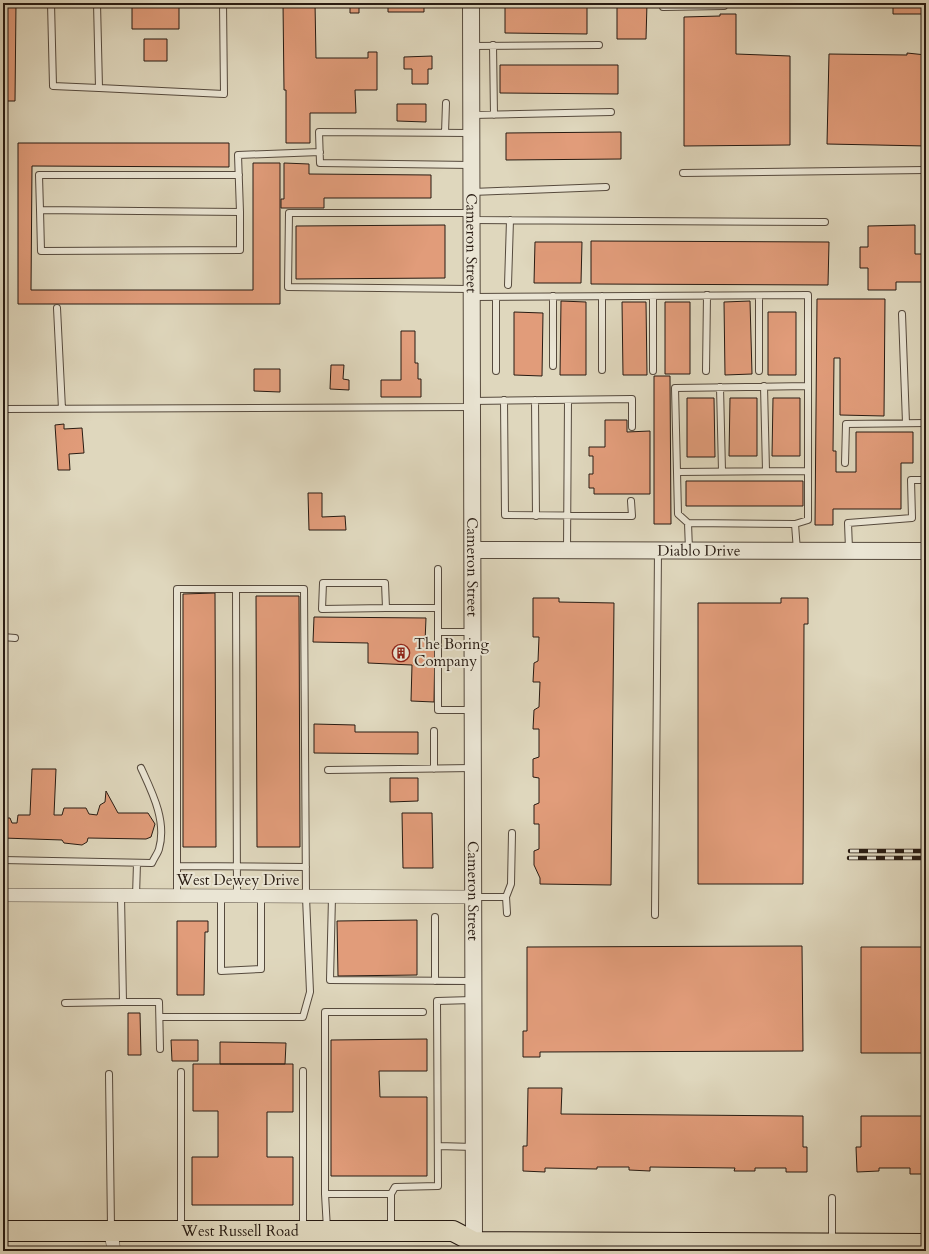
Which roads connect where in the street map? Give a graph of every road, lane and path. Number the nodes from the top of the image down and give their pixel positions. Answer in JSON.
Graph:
{"nodes":[{"id":1,"x":52,"y":3,"type":"edge"},
{"id":2,"x":97,"y":3,"type":"edge"},
{"id":3,"x":223,"y":3,"type":"edge"},
{"id":4,"x":471,"y":3,"type":"edge"},
{"id":5,"x":663,"y":3,"type":"edge"},
{"id":6,"x":724,"y":3,"type":"edge"},
{"id":7,"x":493,"y":45,"type":"junction"},
{"id":8,"x":599,"y":45,"type":"dead end"},
{"id":9,"x":471,"y":46,"type":"junction"},
{"id":10,"x":99,"y":88,"type":"junction"},
{"id":11,"x":446,"y":103,"type":"dead end"},
{"id":12,"x":611,"y":112,"type":"dead end"},
{"id":13,"x":494,"y":114,"type":"junction"},
{"id":14,"x":472,"y":115,"type":"junction"},
{"id":15,"x":445,"y":133,"type":"junction"},
{"id":16,"x":472,"y":133,"type":"junction"},
{"id":17,"x":320,"y":152,"type":"junction"},
{"id":18,"x":472,"y":165,"type":"junction"},
{"id":19,"x":926,"y":170,"type":"edge"},
{"id":20,"x":682,"y":173,"type":"dead end"},
{"id":21,"x":239,"y":175,"type":"junction"},
{"id":22,"x":606,"y":187,"type":"dead end"},
{"id":23,"x":472,"y":192,"type":"junction"},
{"id":24,"x":40,"y":210,"type":"junction"},
{"id":25,"x":240,"y":212,"type":"junction"},
{"id":26,"x":472,"y":216,"type":"junction"},
{"id":27,"x":510,"y":220,"type":"junction"},
{"id":28,"x":824,"y":222,"type":"dead end"},
{"id":29,"x":508,"y":284,"type":"dead end"},
{"id":30,"x":472,"y":293,"type":"junction"},
{"id":31,"x":707,"y":295,"type":"junction"},
{"id":32,"x":553,"y":296,"type":"junction"},
{"id":33,"x":602,"y":296,"type":"junction"},
{"id":34,"x":653,"y":296,"type":"junction"},
{"id":35,"x":759,"y":296,"type":"junction"},
{"id":36,"x":496,"y":297,"type":"junction"},
{"id":37,"x":57,"y":308,"type":"dead end"},
{"id":38,"x":902,"y":314,"type":"dead end"},
{"id":39,"x":553,"y":366,"type":"dead end"},
{"id":40,"x":602,"y":370,"type":"dead end"},
{"id":41,"x":496,"y":371,"type":"dead end"},
{"id":42,"x":653,"y":371,"type":"dead end"},
{"id":43,"x":706,"y":371,"type":"dead end"},
{"id":44,"x":759,"y":371,"type":"dead end"},
{"id":45,"x":764,"y":386,"type":"junction"},
{"id":46,"x":807,"y":386,"type":"junction"},
{"id":47,"x":720,"y":387,"type":"junction"},
{"id":48,"x":504,"y":400,"type":"junction"},
{"id":49,"x":535,"y":400,"type":"junction"},
{"id":50,"x":568,"y":400,"type":"junction"},
{"id":51,"x":472,"y":404,"type":"junction"},
{"id":52,"x":3,"y":409,"type":"edge"},
{"id":53,"x":62,"y":409,"type":"junction"},
{"id":54,"x":926,"y":423,"type":"edge"},
{"id":55,"x":906,"y":424,"type":"junction"},
{"id":56,"x":632,"y":427,"type":"dead end"},
{"id":57,"x":845,"y":463,"type":"dead end"},
{"id":58,"x":722,"y":471,"type":"junction"},
{"id":59,"x":766,"y":471,"type":"junction"},
{"id":60,"x":808,"y":471,"type":"junction"},
{"id":61,"x":677,"y":472,"type":"junction"},
{"id":62,"x":926,"y":480,"type":"edge"},
{"id":63,"x":631,"y":501,"type":"dead end"},
{"id":64,"x":536,"y":516,"type":"junction"},
{"id":65,"x":567,"y":516,"type":"junction"},
{"id":66,"x":688,"y":522,"type":"junction"},
{"id":67,"x":795,"y":524,"type":"junction"},
{"id":68,"x":473,"y":550,"type":"junction"},
{"id":69,"x":567,"y":550,"type":"junction"},
{"id":70,"x":658,"y":550,"type":"junction"},
{"id":71,"x":689,"y":550,"type":"junction"},
{"id":72,"x":797,"y":551,"type":"junction"},
{"id":73,"x":849,"y":551,"type":"junction"},
{"id":74,"x":926,"y":551,"type":"edge"},
{"id":75,"x":438,"y":569,"type":"dead end"},
{"id":76,"x":236,"y":589,"type":"junction"},
{"id":77,"x":386,"y":608,"type":"junction"},
{"id":78,"x":438,"y":608,"type":"junction"},
{"id":79,"x":438,"y":632,"type":"junction"},
{"id":80,"x":473,"y":632,"type":"junction"},
{"id":81,"x":3,"y":637,"type":"edge"},
{"id":82,"x":15,"y":638,"type":"dead end"},
{"id":83,"x":473,"y":710,"type":"junction"},
{"id":84,"x":434,"y":731,"type":"dead end"},
{"id":85,"x":141,"y":768,"type":"dead end"},
{"id":86,"x":473,"y":768,"type":"junction"},
{"id":87,"x":434,"y":769,"type":"junction"},
{"id":88,"x":328,"y":770,"type":"dead end"},
{"id":89,"x":512,"y":833,"type":"dead end"},
{"id":90,"x":3,"y":860,"type":"edge"},
{"id":91,"x":137,"y":863,"type":"junction"},
{"id":92,"x":178,"y":866,"type":"junction"},
{"id":93,"x":237,"y":867,"type":"junction"},
{"id":94,"x":306,"y":867,"type":"junction"},
{"id":95,"x":3,"y":895,"type":"edge"},
{"id":96,"x":121,"y":896,"type":"junction"},
{"id":97,"x":136,"y":896,"type":"junction"},
{"id":98,"x":177,"y":896,"type":"junction"},
{"id":99,"x":221,"y":896,"type":"junction"},
{"id":100,"x":237,"y":896,"type":"junction"},
{"id":101,"x":261,"y":896,"type":"junction"},
{"id":102,"x":306,"y":896,"type":"junction"},
{"id":103,"x":332,"y":897,"type":"junction"},
{"id":104,"x":473,"y":897,"type":"junction"},
{"id":105,"x":506,"y":897,"type":"junction"},
{"id":106,"x":507,"y":913,"type":"dead end"},
{"id":107,"x":655,"y":915,"type":"dead end"},
{"id":108,"x":435,"y":917,"type":"dead end"},
{"id":109,"x":435,"y":981,"type":"junction"},
{"id":110,"x":474,"y":981,"type":"junction"},
{"id":111,"x":474,"y":1000,"type":"junction"},
{"id":112,"x":123,"y":1002,"type":"junction"},
{"id":113,"x":65,"y":1003,"type":"dead end"},
{"id":114,"x":423,"y":1012,"type":"dead end"},
{"id":115,"x":160,"y":1017,"type":"junction"},
{"id":116,"x":160,"y":1049,"type":"dead end"},
{"id":117,"x":303,"y":1071,"type":"dead end"},
{"id":118,"x":182,"y":1072,"type":"dead end"},
{"id":119,"x":109,"y":1074,"type":"dead end"},
{"id":120,"x":438,"y":1146,"type":"junction"},
{"id":121,"x":474,"y":1146,"type":"junction"},
{"id":122,"x":326,"y":1194,"type":"junction"},
{"id":123,"x":391,"y":1194,"type":"junction"},
{"id":124,"x":832,"y":1198,"type":"dead end"},
{"id":125,"x":327,"y":1230,"type":"junction"},
{"id":126,"x":3,"y":1231,"type":"edge"},
{"id":127,"x":181,"y":1231,"type":"junction"},
{"id":128,"x":303,"y":1231,"type":"junction"},
{"id":129,"x":391,"y":1231,"type":"junction"},
{"id":130,"x":112,"y":1241,"type":"edge"},
{"id":131,"x":926,"y":1244,"type":"edge"},
{"id":132,"x":636,"y":1247,"type":"edge"},
{"id":133,"x":674,"y":1247,"type":"edge"},
{"id":134,"x":470,"y":1248,"type":"edge"},
{"id":135,"x":832,"y":1248,"type":"edge"}],
"edges":[{"from":1,"to":10,"type":"lane"},
{"from":2,"to":10,"type":"lane"},
{"from":3,"to":10,"type":"lane"},
{"from":4,"to":9,"type":"street","name":"Cameron Street"},
{"from":5,"to":6,"type":"lane"},
{"from":7,"to":8,"type":"lane"},
{"from":7,"to":9,"type":"lane"},
{"from":7,"to":13,"type":"lane"},
{"from":9,"to":14,"type":"street","name":"Cameron Street"},
{"from":11,"to":15,"type":"lane"},
{"from":12,"to":13,"type":"lane"},
{"from":13,"to":14,"type":"lane"},
{"from":14,"to":16,"type":"street","name":"Cameron Street"},
{"from":15,"to":16,"type":"lane"},
{"from":15,"to":17,"type":"lane"},
{"from":16,"to":18,"type":"street","name":"Cameron Street"},
{"from":17,"to":18,"type":"lane"},
{"from":17,"to":21,"type":"lane"},
{"from":18,"to":23,"type":"street","name":"Cameron Street"},
{"from":19,"to":20,"type":"lane"},
{"from":21,"to":24,"type":"lane"},
{"from":21,"to":25,"type":"lane"},
{"from":22,"to":23,"type":"lane"},
{"from":23,"to":26,"type":"street","name":"Cameron Street"},
{"from":24,"to":25,"type":"lane"},
{"from":24,"to":25,"type":"lane"},
{"from":26,"to":27,"type":"lane"},
{"from":26,"to":30,"type":"street","name":"Cameron Street"},
{"from":26,"to":30,"type":"lane"},
{"from":27,"to":28,"type":"lane"},
{"from":27,"to":29,"type":"lane"},
{"from":30,"to":36,"type":"lane"},
{"from":30,"to":51,"type":"street","name":"Cameron Street"},
{"from":31,"to":34,"type":"lane"},
{"from":31,"to":35,"type":"lane"},
{"from":31,"to":43,"type":"lane"},
{"from":32,"to":33,"type":"lane"},
{"from":32,"to":36,"type":"lane"},
{"from":32,"to":39,"type":"lane"},
{"from":33,"to":34,"type":"lane"},
{"from":33,"to":40,"type":"lane"},
{"from":34,"to":42,"type":"lane"},
{"from":35,"to":44,"type":"lane"},
{"from":35,"to":46,"type":"lane"},
{"from":36,"to":41,"type":"lane"},
{"from":37,"to":53,"type":"lane"},
{"from":38,"to":55,"type":"lane"},
{"from":45,"to":46,"type":"lane"},
{"from":45,"to":47,"type":"lane"},
{"from":45,"to":59,"type":"lane"},
{"from":46,"to":60,"type":"lane"},
{"from":47,"to":58,"type":"lane"},
{"from":47,"to":61,"type":"lane"},
{"from":48,"to":49,"type":"lane"},
{"from":48,"to":51,"type":"lane"},
{"from":48,"to":64,"type":"lane"},
{"from":49,"to":50,"type":"lane"},
{"from":49,"to":64,"type":"lane"},
{"from":50,"to":56,"type":"lane"},
{"from":50,"to":65,"type":"lane"},
{"from":51,"to":53,"type":"lane"},
{"from":51,"to":68,"type":"street","name":"Cameron Street"},
{"from":52,"to":53,"type":"lane"},
{"from":54,"to":55,"type":"lane"},
{"from":55,"to":57,"type":"lane"},
{"from":58,"to":59,"type":"lane"},
{"from":58,"to":61,"type":"lane"},
{"from":59,"to":60,"type":"lane"},
{"from":60,"to":67,"type":"lane"},
{"from":61,"to":66,"type":"lane"},
{"from":62,"to":73,"type":"lane"},
{"from":63,"to":65,"type":"lane"},
{"from":64,"to":65,"type":"lane"},
{"from":65,"to":69,"type":"lane"},
{"from":66,"to":67,"type":"lane"},
{"from":66,"to":71,"type":"lane"},
{"from":67,"to":72,"type":"lane"},
{"from":68,"to":69,"type":"street","name":"Diablo Drive"},
{"from":68,"to":80,"type":"street","name":"Cameron Street"},
{"from":69,"to":70,"type":"street","name":"Diablo Drive"},
{"from":70,"to":71,"type":"street","name":"Diablo Drive"},
{"from":70,"to":107,"type":"lane"},
{"from":71,"to":72,"type":"street","name":"Diablo Drive"},
{"from":72,"to":73,"type":"street","name":"Diablo Drive"},
{"from":73,"to":74,"type":"street","name":"Diablo Drive"},
{"from":75,"to":78,"type":"lane"},
{"from":76,"to":92,"type":"lane"},
{"from":76,"to":93,"type":"lane"},
{"from":76,"to":94,"type":"lane"},
{"from":77,"to":77,"type":"lane"},
{"from":77,"to":78,"type":"lane"},
{"from":78,"to":79,"type":"lane"},
{"from":79,"to":80,"type":"lane"},
{"from":79,"to":83,"type":"lane"},
{"from":80,"to":83,"type":"street","name":"Cameron Street"},
{"from":81,"to":82,"type":"lane"},
{"from":83,"to":86,"type":"street","name":"Cameron Street"},
{"from":84,"to":87,"type":"lane"},
{"from":85,"to":91,"type":"lane"},
{"from":86,"to":87,"type":"lane"},
{"from":86,"to":104,"type":"street","name":"Cameron Street"},
{"from":87,"to":88,"type":"lane"},
{"from":89,"to":105,"type":"lane"},
{"from":90,"to":91,"type":"lane"},
{"from":91,"to":97,"type":"lane"},
{"from":92,"to":93,"type":"lane"},
{"from":92,"to":98,"type":"lane"},
{"from":93,"to":94,"type":"lane"},
{"from":93,"to":100,"type":"lane"},
{"from":94,"to":102,"type":"lane"},
{"from":95,"to":96,"type":"street","name":"West Dewey Drive"},
{"from":96,"to":97,"type":"street","name":"West Dewey Drive"},
{"from":96,"to":112,"type":"lane"},
{"from":97,"to":98,"type":"street","name":"West Dewey Drive"},
{"from":98,"to":99,"type":"street","name":"West Dewey Drive"},
{"from":99,"to":100,"type":"street","name":"West Dewey Drive"},
{"from":99,"to":101,"type":"lane"},
{"from":100,"to":101,"type":"street","name":"West Dewey Drive"},
{"from":101,"to":102,"type":"street","name":"West Dewey Drive"},
{"from":102,"to":103,"type":"street","name":"West Dewey Drive"},
{"from":102,"to":115,"type":"lane"},
{"from":103,"to":104,"type":"street","name":"West Dewey Drive"},
{"from":103,"to":109,"type":"lane"},
{"from":104,"to":105,"type":"lane"},
{"from":104,"to":110,"type":"street","name":"Cameron Street"},
{"from":105,"to":106,"type":"lane"},
{"from":108,"to":109,"type":"lane"},
{"from":109,"to":110,"type":"lane"},
{"from":110,"to":111,"type":"street","name":"Cameron Street"},
{"from":111,"to":120,"type":"lane"},
{"from":111,"to":121,"type":"street","name":"Cameron Street"},
{"from":112,"to":113,"type":"lane"},
{"from":112,"to":115,"type":"lane"},
{"from":114,"to":122,"type":"lane"},
{"from":115,"to":116,"type":"lane"},
{"from":117,"to":128,"type":"lane"},
{"from":118,"to":127,"type":"lane"},
{"from":119,"to":130,"type":"lane"},
{"from":120,"to":121,"type":"lane"},
{"from":120,"to":123,"type":"lane"},
{"from":121,"to":134,"type":"street","name":"Cameron Street"},
{"from":122,"to":123,"type":"lane"},
{"from":122,"to":125,"type":"lane"},
{"from":123,"to":129,"type":"lane"},
{"from":124,"to":135,"type":"lane"},
{"from":125,"to":128,"type":"main road","name":"West Russell Road"},
{"from":125,"to":129,"type":"main road","name":"West Russell Road"},
{"from":126,"to":130,"type":"main road","name":"West Russell Road"},
{"from":127,"to":128,"type":"main road","name":"West Russell Road"},
{"from":127,"to":130,"type":"main road","name":"West Russell Road"},
{"from":129,"to":134,"type":"main road","name":"West Russell Road"},
{"from":131,"to":135,"type":"main road"},
{"from":132,"to":133,"type":"main road"},
{"from":132,"to":134,"type":"main road"},
{"from":133,"to":135,"type":"main road"}]}
